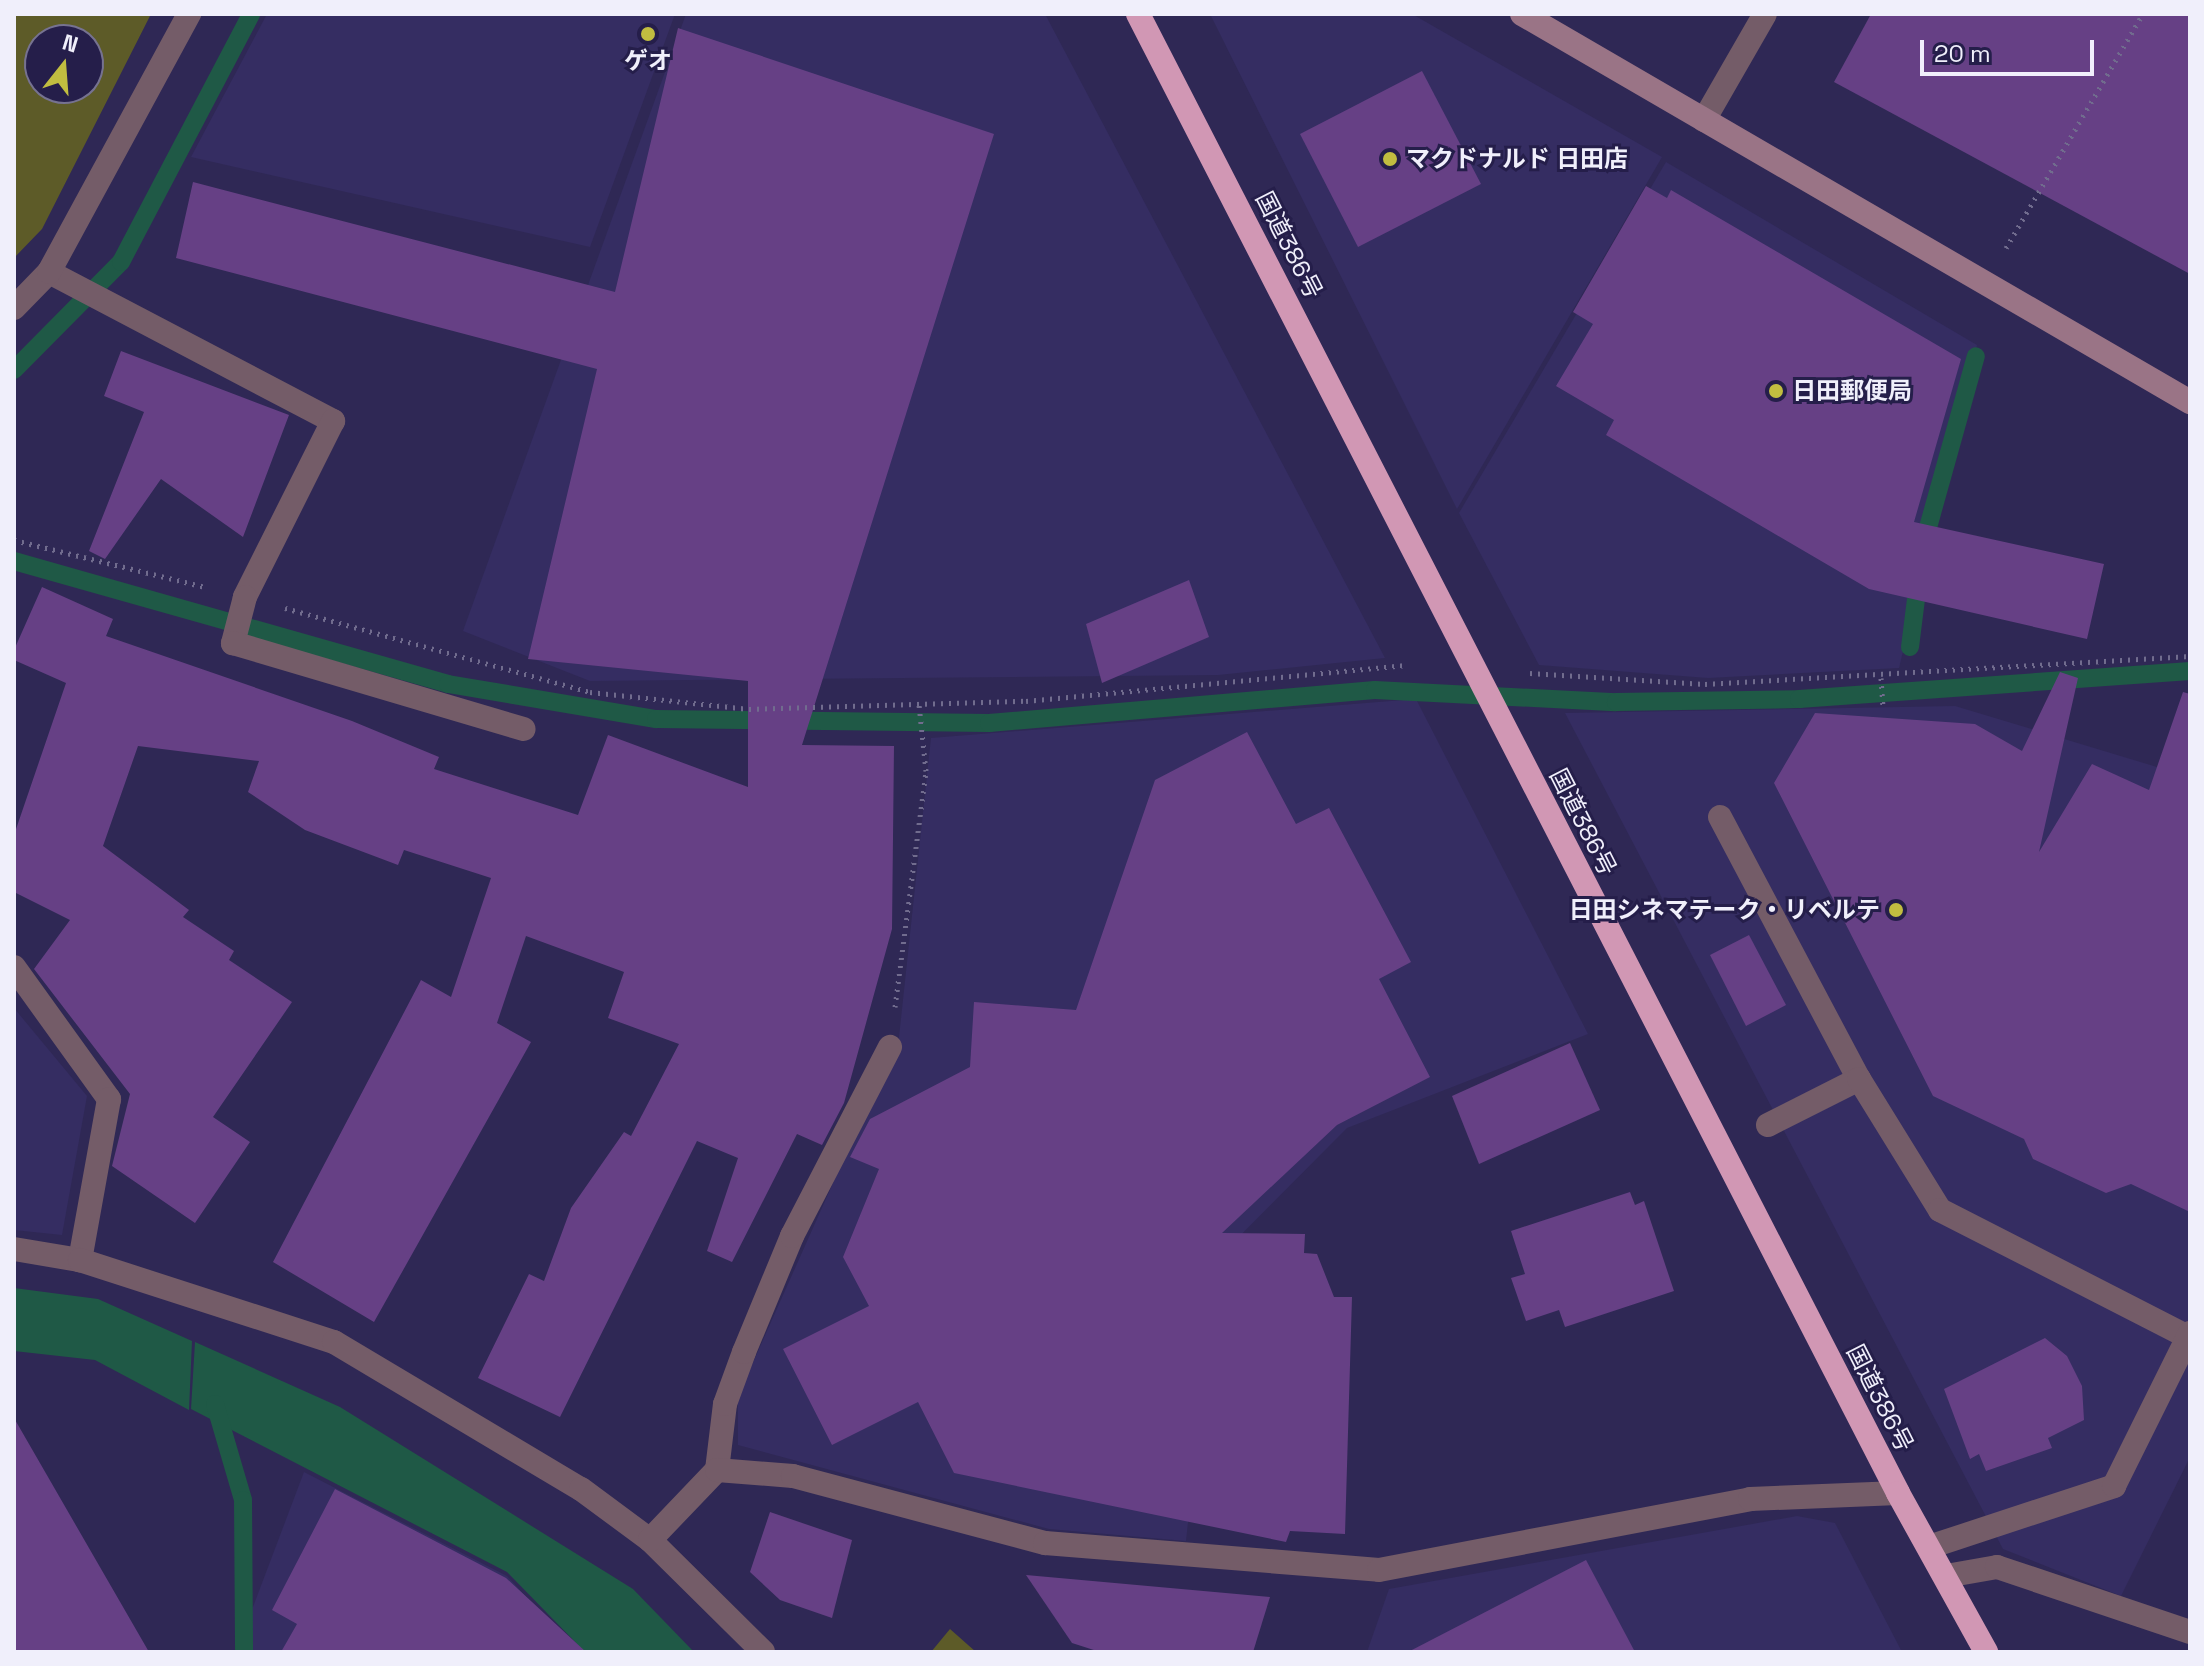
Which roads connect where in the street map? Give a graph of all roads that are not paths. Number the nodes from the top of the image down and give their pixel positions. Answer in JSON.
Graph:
{"nodes":[{"id":1,"x":189,"y":14,"type":"edge"},
{"id":2,"x":1138,"y":14,"type":"edge"},
{"id":3,"x":1522,"y":14,"type":"edge"},
{"id":4,"x":1765,"y":14,"type":"edge"},
{"id":5,"x":1704,"y":120,"type":"junction"},
{"id":6,"x":49,"y":272,"type":"junction"},
{"id":7,"x":14,"y":308,"type":"edge"},
{"id":8,"x":2190,"y":402,"type":"edge"},
{"id":9,"x":524,"y":729,"type":"dead end"},
{"id":10,"x":1720,"y":817,"type":"dead end"},
{"id":11,"x":14,"y":967,"type":"edge"},
{"id":12,"x":890,"y":1047,"type":"road end"},
{"id":13,"x":1859,"y":1079,"type":"junction"},
{"id":14,"x":1768,"y":1125,"type":"dead end"},
{"id":15,"x":14,"y":1249,"type":"edge"},
{"id":16,"x":80,"y":1260,"type":"junction"},
{"id":17,"x":2189,"y":1335,"type":"edge"},
{"id":18,"x":717,"y":1470,"type":"junction"},
{"id":19,"x":1898,"y":1493,"type":"junction"},
{"id":20,"x":650,"y":1540,"type":"junction"},
{"id":21,"x":1929,"y":1547,"type":"junction"},
{"id":22,"x":1946,"y":1576,"type":"junction"},
{"id":23,"x":2190,"y":1632,"type":"edge"},
{"id":24,"x":763,"y":1652,"type":"edge"},
{"id":25,"x":1986,"y":1652,"type":"edge"}],
"edges":[{"from":1,"to":6,"type":"street"},
{"from":2,"to":19,"type":"highway","name":"国道386号"},
{"from":3,"to":5,"type":"street"},
{"from":4,"to":5,"type":"street"},
{"from":5,"to":8,"type":"street"},
{"from":6,"to":7,"type":"street"},
{"from":6,"to":9,"type":"street"},
{"from":10,"to":13,"type":"street"},
{"from":11,"to":16,"type":"street"},
{"from":12,"to":18,"type":"street"},
{"from":13,"to":14,"type":"street"},
{"from":13,"to":17,"type":"street"},
{"from":15,"to":16,"type":"street"},
{"from":16,"to":20,"type":"street"},
{"from":17,"to":21,"type":"street"},
{"from":18,"to":19,"type":"street"},
{"from":18,"to":20,"type":"street"},
{"from":19,"to":21,"type":"highway","name":"国道386号"},
{"from":20,"to":24,"type":"street"},
{"from":21,"to":22,"type":"highway","name":"国道386号"},
{"from":22,"to":23,"type":"street"},
{"from":22,"to":25,"type":"highway","name":"国道386号"}]}
